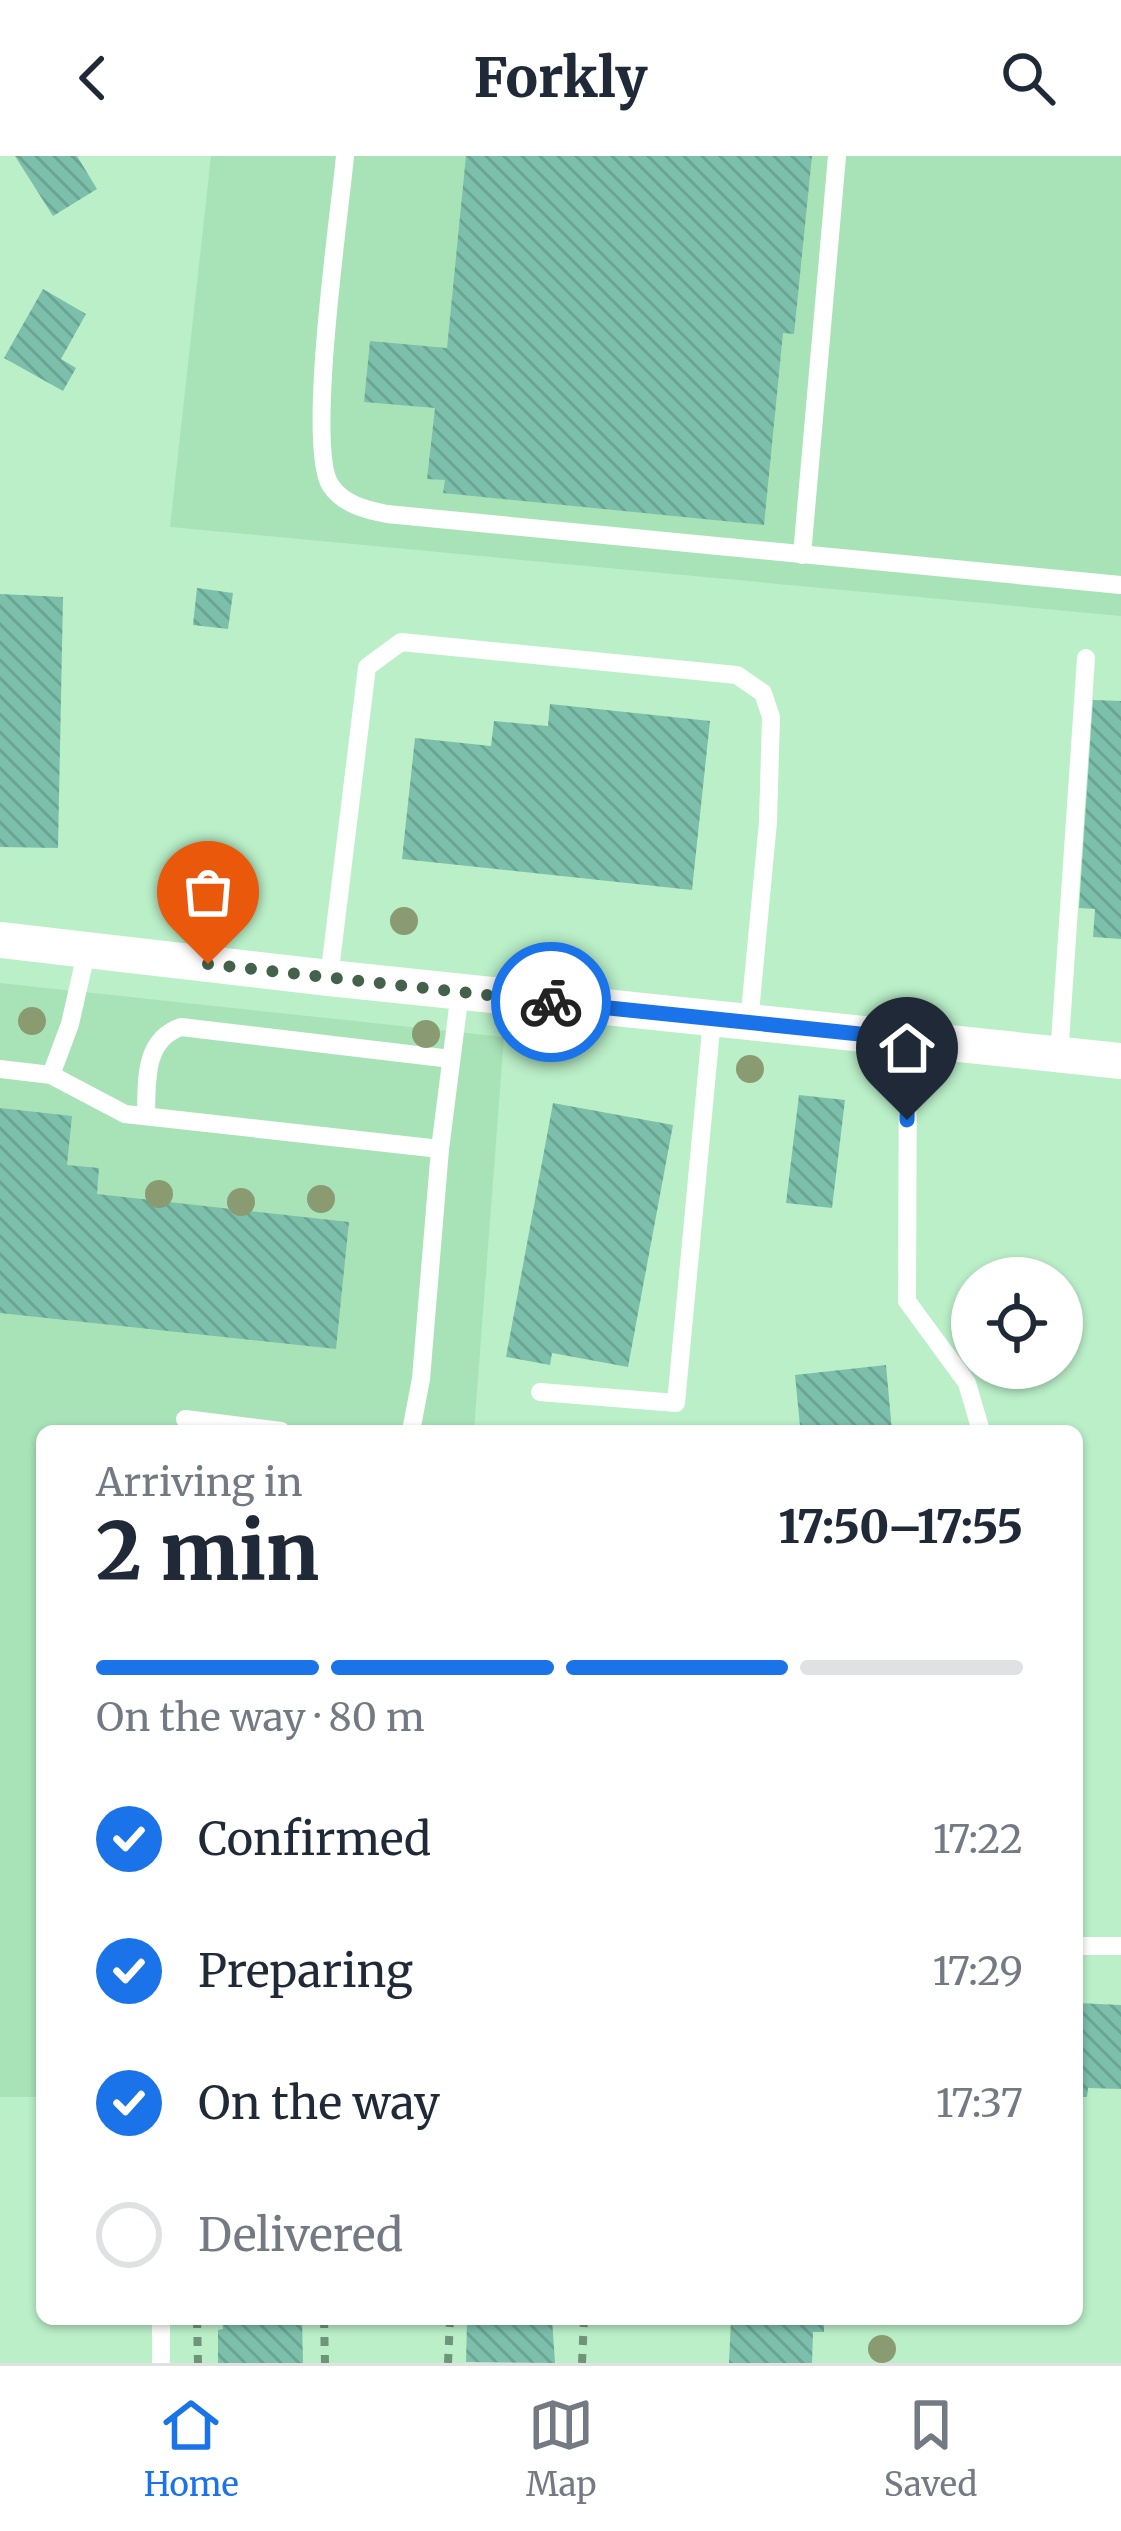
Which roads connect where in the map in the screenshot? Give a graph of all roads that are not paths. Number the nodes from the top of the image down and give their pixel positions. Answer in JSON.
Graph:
{"nodes":[{"id":1,"x":345,"y":156,"type":"edge"},
{"id":2,"x":837,"y":156,"type":"edge"},
{"id":3,"x":802,"y":555,"type":"junction"},
{"id":4,"x":1121,"y":585,"type":"edge"},
{"id":5,"x":1086,"y":658,"type":"dead end"},
{"id":6,"x":0,"y":940,"type":"edge"},
{"id":7,"x":86,"y":949,"type":"junction"},
{"id":8,"x":329,"y":978,"type":"junction"},
{"id":9,"x":460,"y":992,"type":"junction"},
{"id":10,"x":712,"y":1019,"type":"junction"},
{"id":11,"x":749,"y":1023,"type":"junction"},
{"id":12,"x":908,"y":1039,"type":"junction"},
{"id":13,"x":1060,"y":1056,"type":"junction"},
{"id":14,"x":451,"y":1059,"type":"junction"},
{"id":15,"x":1121,"y":1061,"type":"edge"},
{"id":16,"x":0,"y":1069,"type":"edge"},
{"id":17,"x":51,"y":1075,"type":"junction"},
{"id":18,"x":146,"y":1115,"type":"junction"},
{"id":19,"x":440,"y":1149,"type":"junction"},
{"id":20,"x":540,"y":1392,"type":"dead end"},
{"id":21,"x":185,"y":1419,"type":"dead end"},
{"id":22,"x":233,"y":1425,"type":"edge"},
{"id":23,"x":412,"y":1425,"type":"edge"},
{"id":24,"x":980,"y":1425,"type":"edge"},
{"id":25,"x":1083,"y":1946,"type":"edge"},
{"id":26,"x":1121,"y":1946,"type":"edge"},
{"id":27,"x":160,"y":2325,"type":"edge"},
{"id":28,"x":161,"y":2363,"type":"edge"}],
"edges":[{"from":1,"to":3,"type":"lane"},
{"from":2,"to":3,"type":"lane"},
{"from":3,"to":4,"type":"lane"},
{"from":5,"to":13,"type":"lane"},
{"from":6,"to":7,"type":"street"},
{"from":7,"to":8,"type":"street"},
{"from":7,"to":17,"type":"lane"},
{"from":8,"to":9,"type":"street"},
{"from":8,"to":11,"type":"lane"},
{"from":9,"to":10,"type":"street"},
{"from":9,"to":14,"type":"lane"},
{"from":10,"to":11,"type":"street"},
{"from":10,"to":20,"type":"lane"},
{"from":11,"to":12,"type":"street"},
{"from":12,"to":13,"type":"street"},
{"from":12,"to":24,"type":"lane"},
{"from":13,"to":15,"type":"street"},
{"from":14,"to":18,"type":"lane"},
{"from":14,"to":19,"type":"lane"},
{"from":16,"to":17,"type":"lane"},
{"from":17,"to":18,"type":"lane"},
{"from":18,"to":19,"type":"lane"},
{"from":19,"to":23,"type":"lane"},
{"from":21,"to":22,"type":"lane"},
{"from":25,"to":26,"type":"lane"},
{"from":27,"to":28,"type":"lane"}]}
